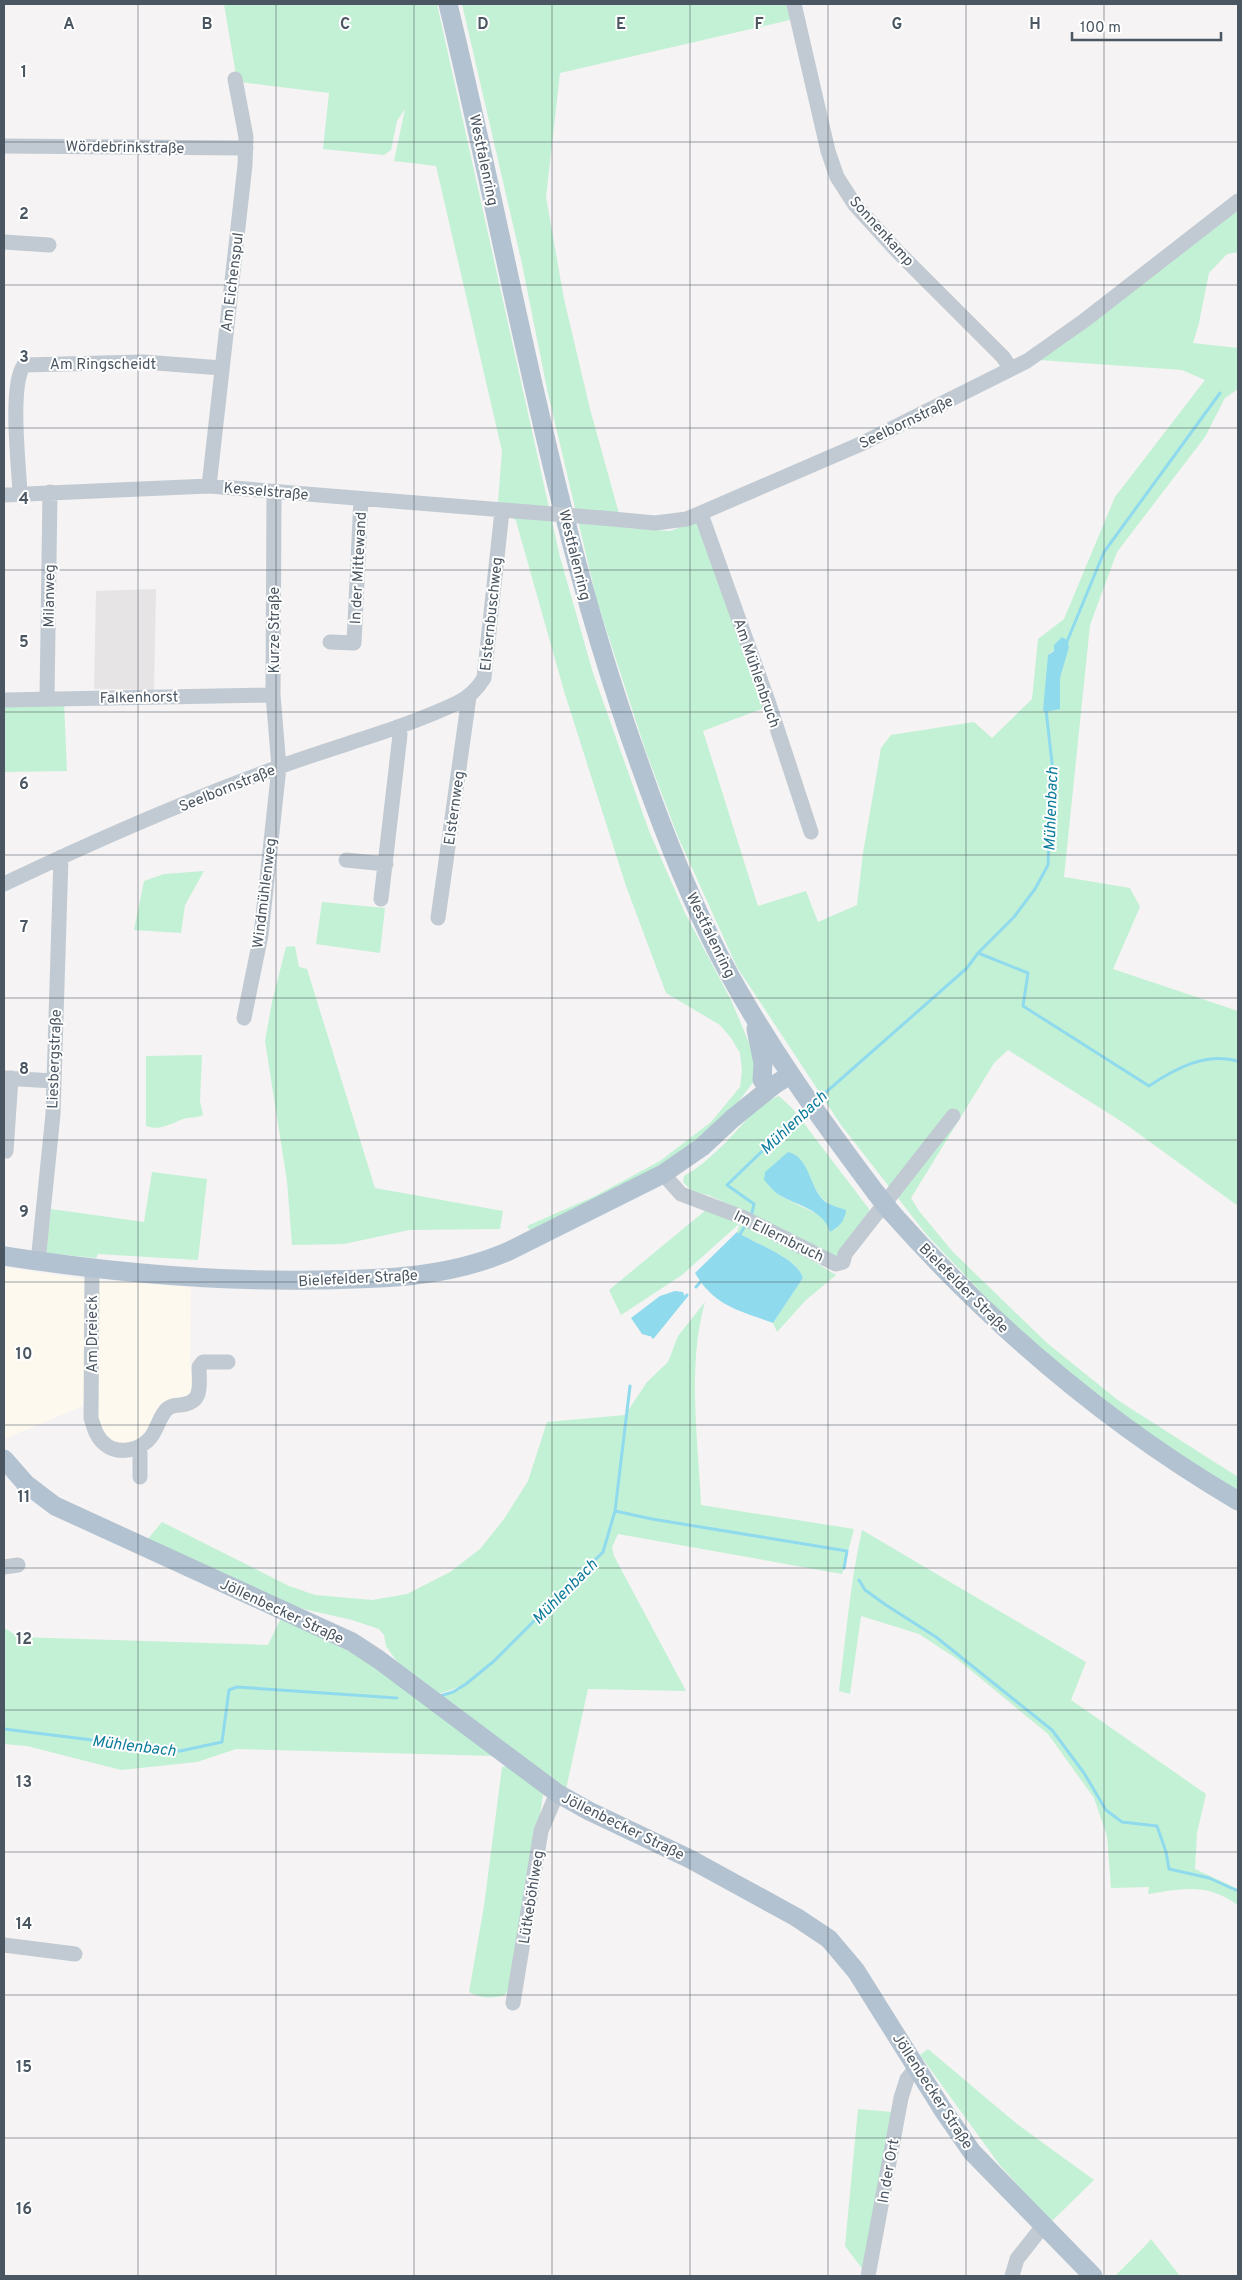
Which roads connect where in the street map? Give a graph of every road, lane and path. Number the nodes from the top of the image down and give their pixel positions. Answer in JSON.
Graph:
{"nodes":[{"id":1,"x":448,"y":4,"type":"edge"},
{"id":2,"x":794,"y":4,"type":"edge"},
{"id":3,"x":235,"y":79,"type":"dead end"},
{"id":4,"x":4,"y":146,"type":"edge"},
{"id":5,"x":246,"y":148,"type":"junction"},
{"id":6,"x":1238,"y":201,"type":"edge"},
{"id":7,"x":4,"y":242,"type":"edge"},
{"id":8,"x":49,"y":245,"type":"dead end"},
{"id":9,"x":222,"y":368,"type":"junction"},
{"id":10,"x":1012,"y":369,"type":"junction"},
{"id":11,"x":209,"y":486,"type":"junction"},
{"id":12,"x":50,"y":492,"type":"junction"},
{"id":13,"x":274,"y":492,"type":"junction"},
{"id":14,"x":20,"y":494,"type":"junction"},
{"id":15,"x":4,"y":495,"type":"edge"},
{"id":16,"x":361,"y":499,"type":"junction"},
{"id":17,"x":502,"y":511,"type":"junction"},
{"id":18,"x":528,"y":512,"type":"joint"},
{"id":19,"x":701,"y":514,"type":"junction"},
{"id":20,"x":330,"y":642,"type":"dead end"},
{"id":21,"x":274,"y":695,"type":"junction"},
{"id":22,"x":47,"y":699,"type":"junction"},
{"id":23,"x":4,"y":700,"type":"edge"},
{"id":24,"x":462,"y":701,"type":"junction"},
{"id":25,"x":397,"y":727,"type":"junction"},
{"id":26,"x":279,"y":767,"type":"junction"},
{"id":27,"x":812,"y":832,"type":"dead end"},
{"id":28,"x":61,"y":857,"type":"junction"},
{"id":29,"x":346,"y":860,"type":"dead end"},
{"id":30,"x":386,"y":864,"type":"junction"},
{"id":31,"x":4,"y":884,"type":"edge"},
{"id":32,"x":381,"y":899,"type":"dead end"},
{"id":33,"x":438,"y":918,"type":"dead end"},
{"id":34,"x":244,"y":1018,"type":"dead end"},
{"id":35,"x":754,"y":1018,"type":"junction"},
{"id":36,"x":787,"y":1069,"type":"junction"},
{"id":37,"x":8,"y":1078,"type":"edge"},
{"id":38,"x":762,"y":1080,"type":"junction"},
{"id":39,"x":53,"y":1081,"type":"junction"},
{"id":40,"x":953,"y":1116,"type":"dead end"},
{"id":41,"x":732,"y":1119,"type":"junction"},
{"id":42,"x":6,"y":1151,"type":"dead end"},
{"id":43,"x":664,"y":1174,"type":"junction"},
{"id":44,"x":4,"y":1256,"type":"edge"},
{"id":45,"x":38,"y":1262,"type":"junction"},
{"id":46,"x":92,"y":1268,"type":"junction"},
{"id":47,"x":228,"y":1362,"type":"dead end"},
{"id":48,"x":137,"y":1448,"type":"junction"},
{"id":49,"x":4,"y":1459,"type":"edge"},
{"id":50,"x":140,"y":1477,"type":"dead end"},
{"id":51,"x":1238,"y":1501,"type":"edge"},
{"id":52,"x":558,"y":1793,"type":"junction"},
{"id":53,"x":4,"y":1945,"type":"edge"},
{"id":54,"x":75,"y":1954,"type":"dead end"},
{"id":55,"x":513,"y":2003,"type":"dead end"},
{"id":56,"x":916,"y":2068,"type":"junction"},
{"id":57,"x":1043,"y":2226,"type":"junction"},
{"id":58,"x":868,"y":2276,"type":"edge"},
{"id":59,"x":1012,"y":2276,"type":"edge"},
{"id":60,"x":1092,"y":2276,"type":"edge"}],
"edges":[{"from":1,"to":35,"type":"main road","name":"Westfalenring"},
{"from":2,"to":10,"type":"street","name":"Sonnenkamp"},
{"from":3,"to":5,"type":"street","name":"Am Eichenspul"},
{"from":4,"to":5,"type":"street","name":"Wördebrinkstraße"},
{"from":5,"to":9,"type":"street","name":"Am Eichenspul"},
{"from":6,"to":10,"type":"street","name":"Seelbornstraße"},
{"from":7,"to":8,"type":"street"},
{"from":9,"to":11,"type":"street","name":"Am Eichenspul"},
{"from":9,"to":14,"type":"street","name":"Am Ringscheidt"},
{"from":10,"to":19,"type":"street","name":"Seelbornstraße"},
{"from":11,"to":12,"type":"street","name":"Kesselstraße"},
{"from":11,"to":13,"type":"street","name":"Kesselstraße"},
{"from":12,"to":14,"type":"street","name":"Kesselstraße"},
{"from":12,"to":22,"type":"street","name":"Milanweg"},
{"from":13,"to":16,"type":"street","name":"Kesselstraße"},
{"from":13,"to":21,"type":"street","name":"Kurze Straße"},
{"from":14,"to":15,"type":"street","name":"Kesselstraße"},
{"from":16,"to":17,"type":"street","name":"Kesselstraße"},
{"from":16,"to":20,"type":"street","name":"In der Mittewand"},
{"from":17,"to":18,"type":"street","name":"Kesselstraße"},
{"from":17,"to":24,"type":"street","name":"Elsternbuschweg"},
{"from":18,"to":19,"type":"street","name":"Seelbornstraße","bridge":true},
{"from":19,"to":27,"type":"street","name":"Am Mühlenbruch"},
{"from":21,"to":22,"type":"street","name":"Falkenhorst"},
{"from":21,"to":26,"type":"street","name":"Kurze Straße"},
{"from":22,"to":23,"type":"street","name":"Falkenhorst"},
{"from":24,"to":25,"type":"street","name":"Seelbornstraße"},
{"from":24,"to":33,"type":"street","name":"Elsternweg"},
{"from":25,"to":26,"type":"street","name":"Seelbornstraße"},
{"from":25,"to":30,"type":"street"},
{"from":26,"to":28,"type":"street","name":"Seelbornstraße"},
{"from":26,"to":34,"type":"street","name":"Windmühlenweg"},
{"from":28,"to":31,"type":"street","name":"Seelbornstraße"},
{"from":28,"to":39,"type":"street","name":"Liesbergstraße"},
{"from":29,"to":30,"type":"street"},
{"from":30,"to":32,"type":"street"},
{"from":35,"to":36,"type":"main road","name":"Westfalenring"},
{"from":35,"to":38,"type":"main road"},
{"from":36,"to":38,"type":"main road","name":"Bielefelder Straße"},
{"from":36,"to":41,"type":"main road","name":"Bielefelder Straße"},
{"from":36,"to":51,"type":"main road","name":"Bielefelder Straße","bridge":true},
{"from":37,"to":39,"type":"street"},
{"from":37,"to":42,"type":"street"},
{"from":38,"to":41,"type":"main road","name":"Bielefelder Straße"},
{"from":39,"to":45,"type":"street","name":"Liesbergstraße"},
{"from":40,"to":43,"type":"street","name":"Im Ellernbruch"},
{"from":41,"to":43,"type":"main road","name":"Bielefelder Straße"},
{"from":43,"to":46,"type":"main road","name":"Bielefelder Straße"},
{"from":44,"to":45,"type":"main road","name":"Bielefelder Straße"},
{"from":45,"to":46,"type":"main road","name":"Bielefelder Straße"},
{"from":46,"to":48,"type":"street","name":"Am Dreieck"},
{"from":47,"to":48,"type":"street"},
{"from":48,"to":50,"type":"street"},
{"from":49,"to":52,"type":"main road","name":"Jöllenbecker Straße"},
{"from":52,"to":55,"type":"street","name":"Lütkeböhlweg"},
{"from":52,"to":56,"type":"main road","name":"Jöllenbecker Straße"},
{"from":53,"to":54,"type":"street"},
{"from":56,"to":57,"type":"main road","name":"Jöllenbecker Straße"},
{"from":56,"to":58,"type":"street","name":"In der Ort"},
{"from":57,"to":59,"type":"street"},
{"from":57,"to":60,"type":"main road","name":"Jöllenbecker Straße"}]}
